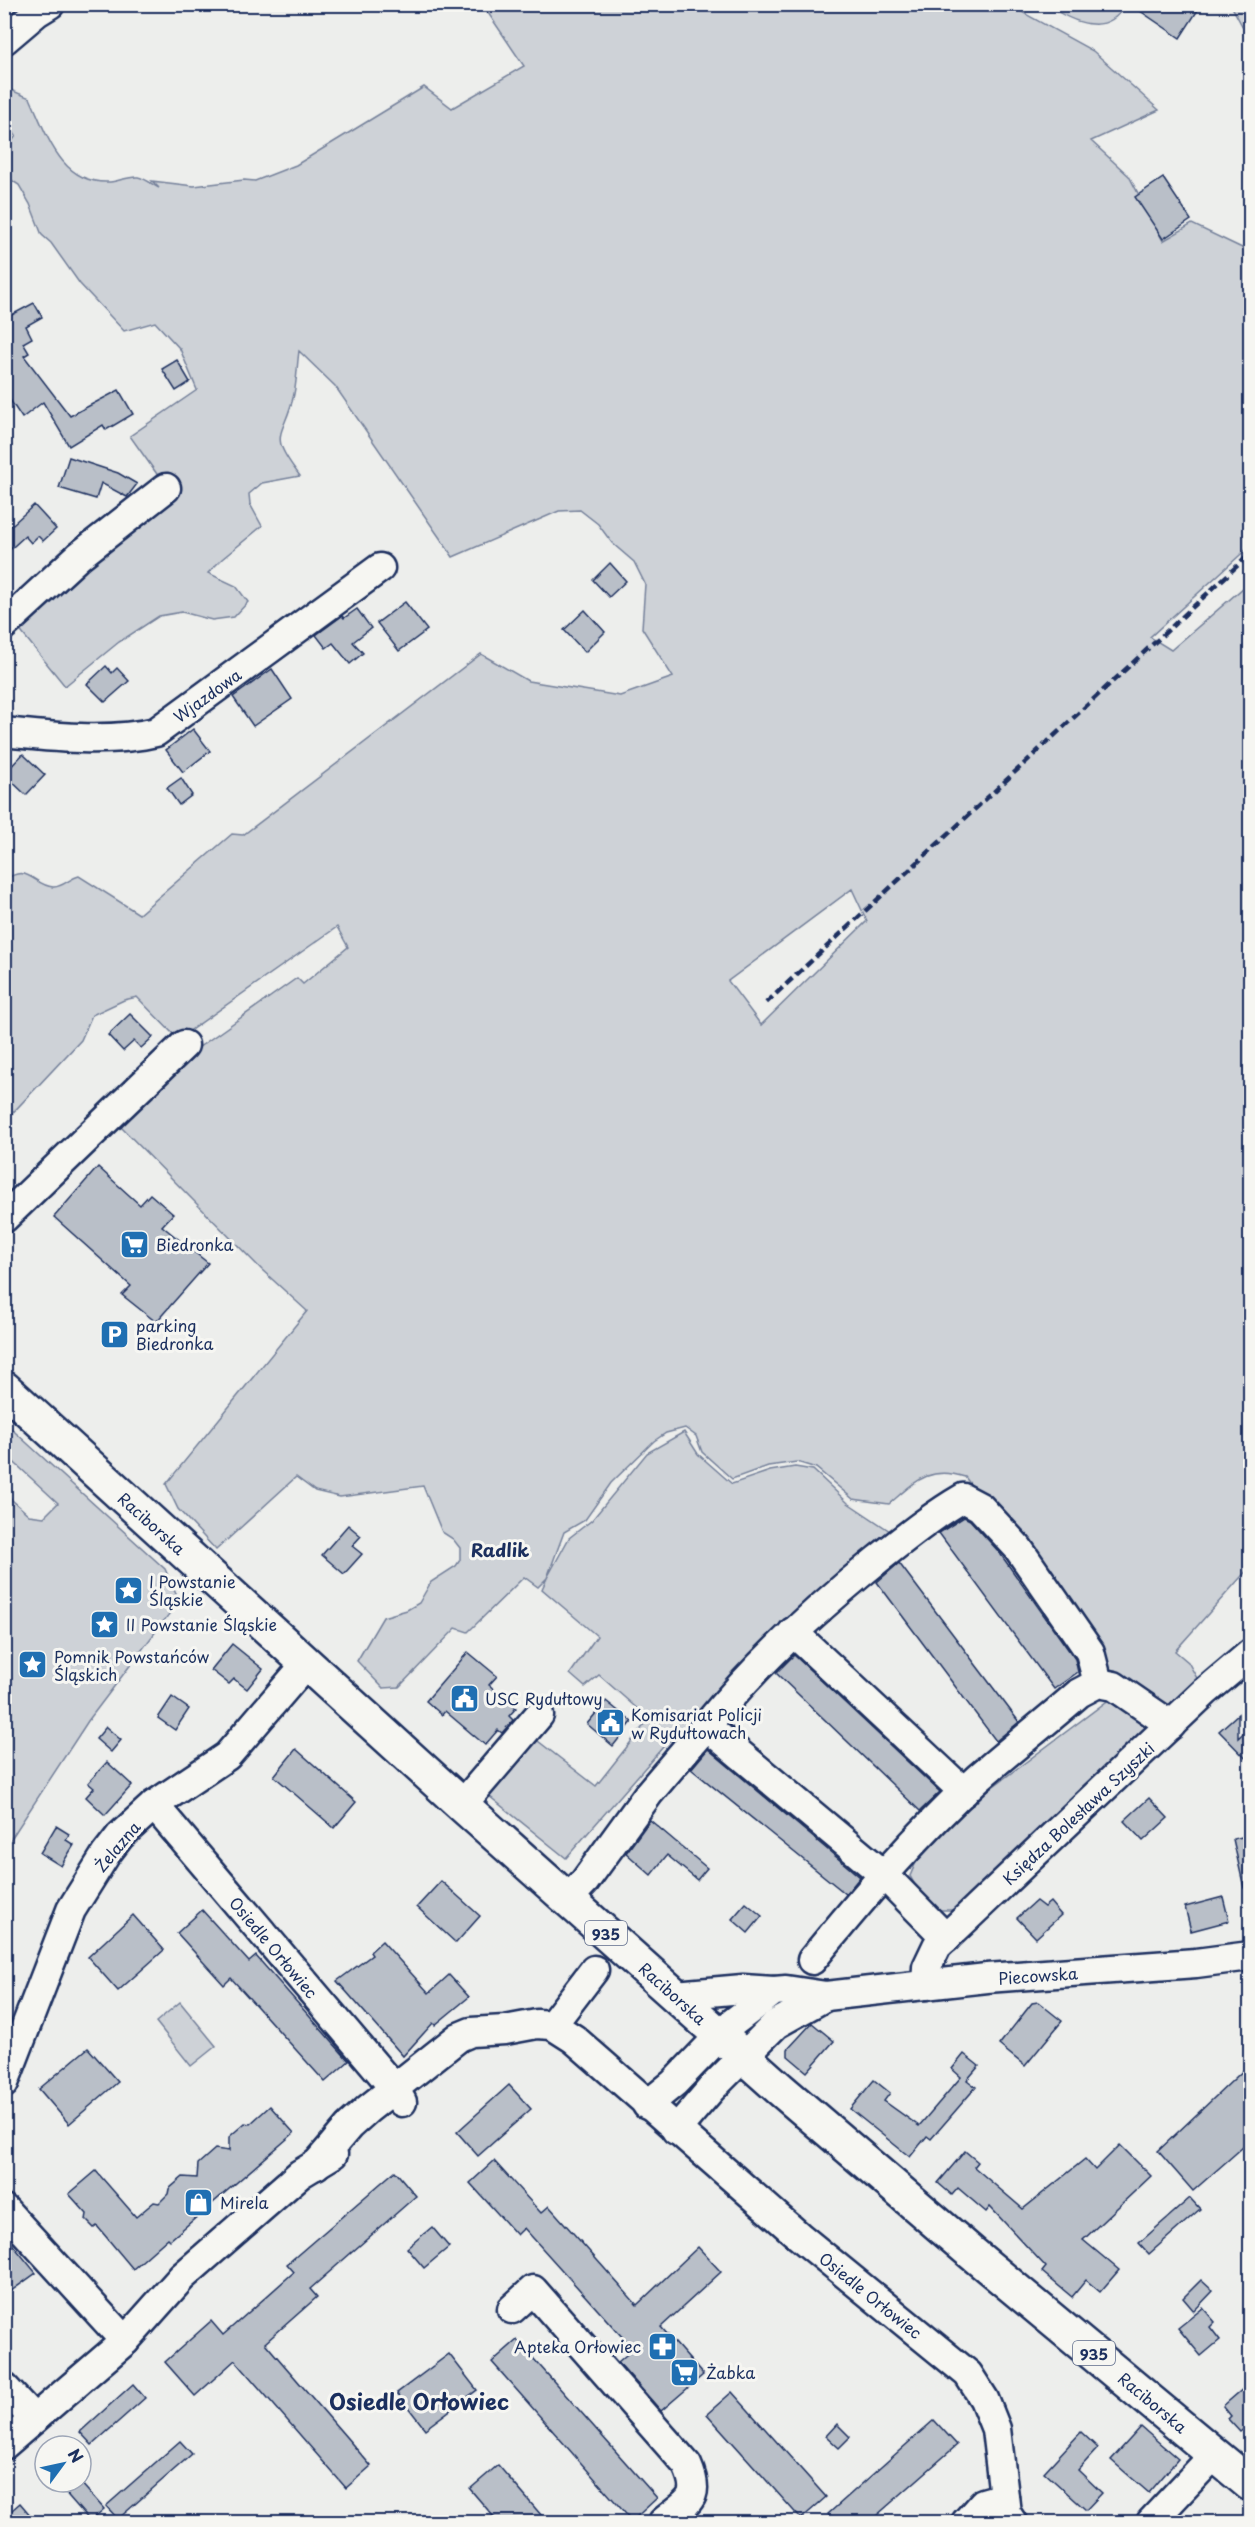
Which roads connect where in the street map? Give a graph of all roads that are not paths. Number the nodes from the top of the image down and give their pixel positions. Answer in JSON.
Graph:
{"nodes":[{"id":1,"x":50,"y":4,"type":"edge"},
{"id":2,"x":4,"y":40,"type":"edge"},
{"id":3,"x":166,"y":488,"type":"dead end"},
{"id":4,"x":380,"y":568,"type":"dead end"},
{"id":5,"x":4,"y":626,"type":"edge"},
{"id":6,"x":4,"y":732,"type":"edge"},
{"id":7,"x":184,"y":1045,"type":"dead end"},
{"id":8,"x":4,"y":1218,"type":"edge"},
{"id":9,"x":4,"y":1388,"type":"edge"},
{"id":10,"x":793,"y":1632,"type":"junction"},
{"id":11,"x":1251,"y":1654,"type":"edge"},
{"id":12,"x":306,"y":1664,"type":"junction"},
{"id":13,"x":1098,"y":1683,"type":"junction"},
{"id":14,"x":539,"y":1715,"type":"dead end"},
{"id":15,"x":706,"y":1725,"type":"junction"},
{"id":16,"x":1171,"y":1725,"type":"junction"},
{"id":17,"x":964,"y":1792,"type":"junction"},
{"id":18,"x":154,"y":1805,"type":"junction"},
{"id":19,"x":462,"y":1805,"type":"junction"},
{"id":20,"x":883,"y":1874,"type":"junction"},
{"id":21,"x":568,"y":1899,"type":"junction"},
{"id":22,"x":946,"y":1938,"type":"junction"},
{"id":23,"x":1251,"y":1956,"type":"edge"},
{"id":24,"x":812,"y":1959,"type":"dead end"},
{"id":25,"x":594,"y":1970,"type":"dead end"},
{"id":26,"x":926,"y":1985,"type":"junction"},
{"id":27,"x":774,"y":1991,"type":"junction"},
{"id":28,"x":675,"y":1995,"type":"junction"},
{"id":29,"x":826,"y":1996,"type":"junction"},
{"id":30,"x":552,"y":2025,"type":"junction"},
{"id":31,"x":720,"y":2035,"type":"junction"},
{"id":32,"x":744,"y":2056,"type":"junction"},
{"id":33,"x":4,"y":2084,"type":"edge"},
{"id":34,"x":398,"y":2095,"type":"junction"},
{"id":35,"x":647,"y":2105,"type":"junction"},
{"id":36,"x":676,"y":2130,"type":"junction"},
{"id":37,"x":4,"y":2209,"type":"edge"},
{"id":38,"x":512,"y":2309,"type":"dead end"},
{"id":39,"x":124,"y":2341,"type":"junction"},
{"id":40,"x":4,"y":2387,"type":"edge"},
{"id":41,"x":34,"y":2419,"type":"junction"},
{"id":42,"x":4,"y":2445,"type":"edge"},
{"id":43,"x":1215,"y":2454,"type":"junction"},
{"id":44,"x":1251,"y":2484,"type":"edge"},
{"id":45,"x":1008,"y":2510,"type":"edge"},
{"id":46,"x":663,"y":2523,"type":"edge"},
{"id":47,"x":966,"y":2523,"type":"edge"},
{"id":48,"x":1151,"y":2523,"type":"edge"}],
"edges":[{"from":1,"to":2,"type":"street"},
{"from":3,"to":5,"type":"street"},
{"from":4,"to":6,"type":"street","name":"Wjazdowa"},
{"from":7,"to":8,"type":"street"},
{"from":9,"to":12,"type":"main road","name":"Raciborska","number":"935"},
{"from":10,"to":13,"type":"street"},
{"from":10,"to":15,"type":"street"},
{"from":10,"to":17,"type":"street"},
{"from":11,"to":16,"type":"street","name":"Księdza Bolesława Szyszki"},
{"from":12,"to":18,"type":"street","name":"Żelazna"},
{"from":12,"to":19,"type":"main road","name":"Raciborska","number":"935"},
{"from":13,"to":16,"type":"street"},
{"from":13,"to":17,"type":"street"},
{"from":14,"to":19,"type":"street"},
{"from":15,"to":20,"type":"street"},
{"from":15,"to":21,"type":"street"},
{"from":16,"to":22,"type":"street","name":"Księdza Bolesława Szyszki"},
{"from":17,"to":20,"type":"street"},
{"from":18,"to":33,"type":"street","name":"Żelazna"},
{"from":18,"to":34,"type":"street","name":"Osiedle Orłowiec"},
{"from":19,"to":21,"type":"main road","name":"Raciborska","number":"935"},
{"from":20,"to":22,"type":"street"},
{"from":20,"to":24,"type":"street"},
{"from":21,"to":28,"type":"main road","name":"Raciborska","number":"935"},
{"from":22,"to":26,"type":"street","name":"Księdza Bolesława Szyszki"},
{"from":23,"to":26,"type":"street","name":"Piecowska"},
{"from":25,"to":30,"type":"street"},
{"from":26,"to":29,"type":"street","name":"Piecowska"},
{"from":27,"to":28,"type":"street","name":"Piecowska"},
{"from":27,"to":29,"type":"street","name":"Piecowska"},
{"from":27,"to":31,"type":"street"},
{"from":28,"to":31,"type":"main road","name":"Raciborska","number":"935"},
{"from":29,"to":32,"type":"street","name":"Piecowska"},
{"from":30,"to":34,"type":"street"},
{"from":30,"to":35,"type":"street","name":"Osiedle Orłowiec"},
{"from":31,"to":32,"type":"main road","name":"Raciborska","number":"935"},
{"from":31,"to":35,"type":"street"},
{"from":32,"to":36,"type":"street"},
{"from":32,"to":43,"type":"main road","name":"Raciborska","number":"935"},
{"from":34,"to":39,"type":"street"},
{"from":35,"to":36,"type":"street","name":"Osiedle Orłowiec"},
{"from":36,"to":45,"type":"street","name":"Osiedle Orłowiec"},
{"from":37,"to":39,"type":"street"},
{"from":38,"to":46,"type":"street"},
{"from":39,"to":41,"type":"street"},
{"from":40,"to":41,"type":"street"},
{"from":41,"to":42,"type":"street"},
{"from":43,"to":44,"type":"main road","name":"Raciborska","number":"935"},
{"from":43,"to":48,"type":"street"},
{"from":45,"to":47,"type":"street","name":"Osiedle Orłowiec"}]}
